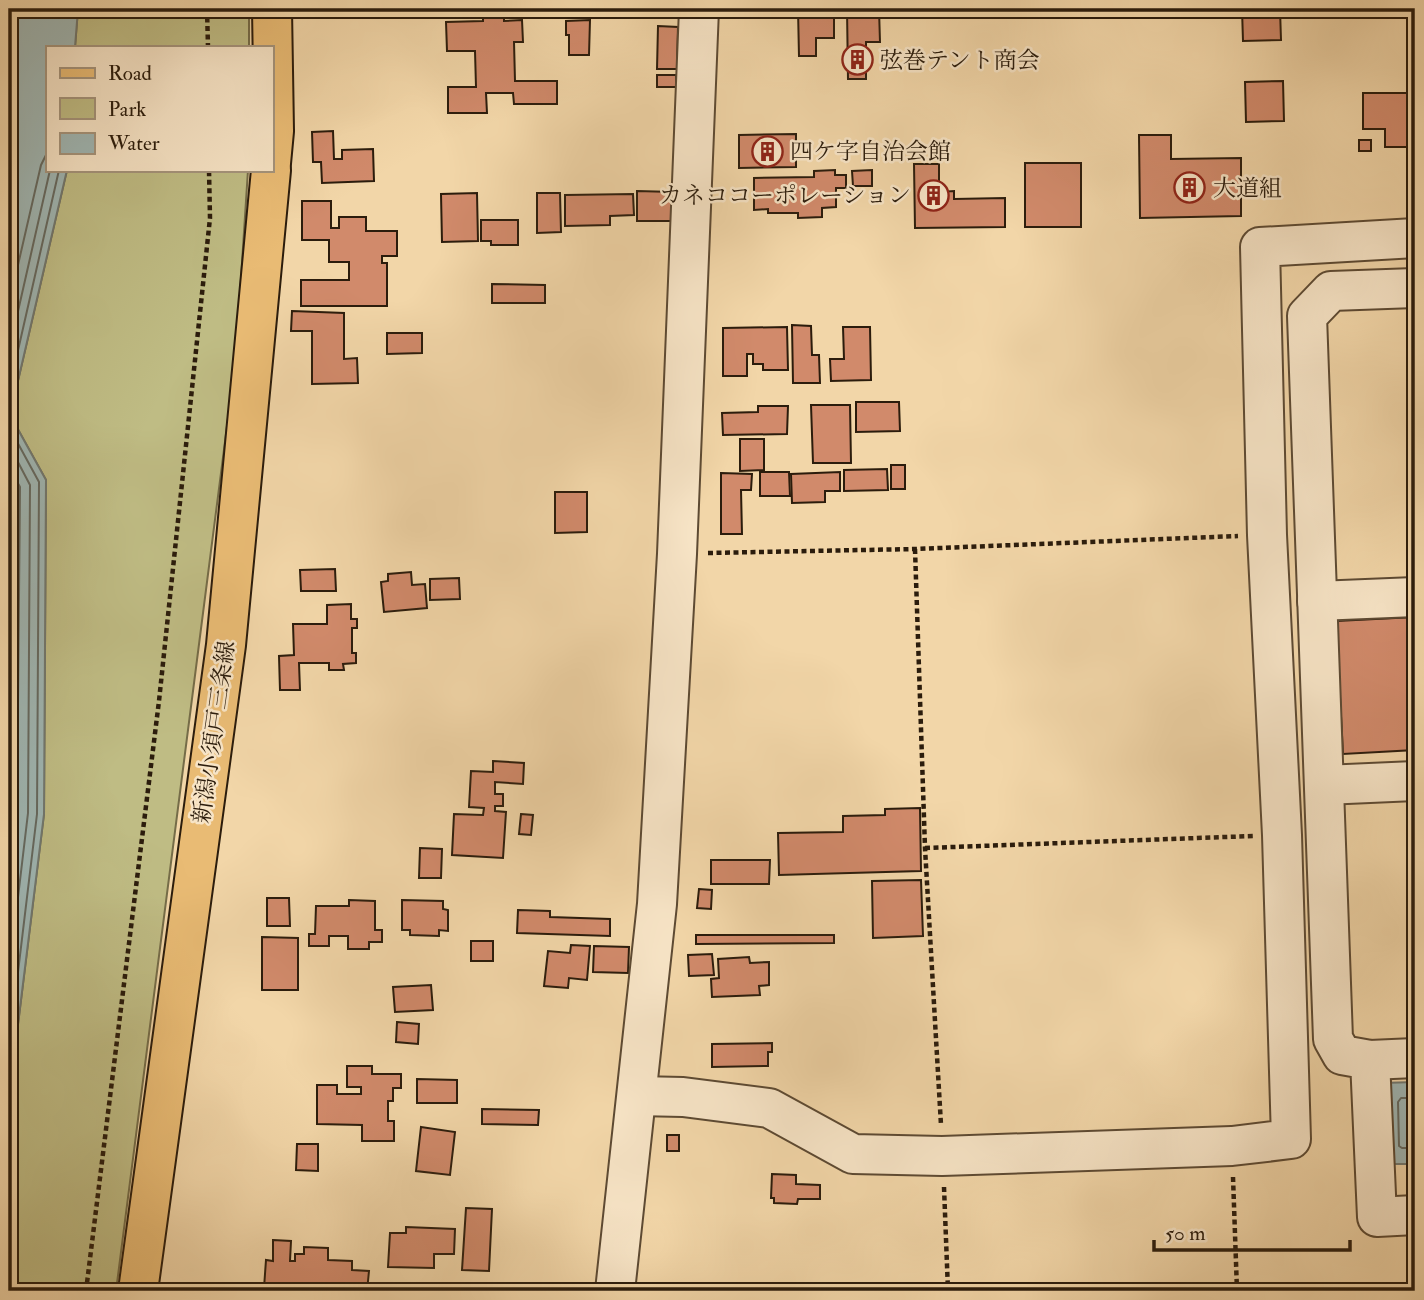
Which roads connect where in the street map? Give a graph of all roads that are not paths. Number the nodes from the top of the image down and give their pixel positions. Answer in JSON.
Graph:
{"nodes":[{"id":1,"x":272,"y":9,"type":"edge"},
{"id":2,"x":699,"y":9,"type":"edge"},
{"id":3,"x":273,"y":46,"type":"edge"},
{"id":4,"x":273,"y":70,"type":"edge"},
{"id":5,"x":273,"y":142,"type":"edge"},
{"id":6,"x":271,"y":172,"type":"edge"},
{"id":7,"x":1415,"y":238,"type":"edge"},
{"id":8,"x":1415,"y":288,"type":"edge"},
{"id":9,"x":1415,"y":597,"type":"edge"},
{"id":10,"x":1317,"y":601,"type":"junction"},
{"id":11,"x":1415,"y":782,"type":"edge"},
{"id":12,"x":1324,"y":785,"type":"junction"},
{"id":13,"x":1415,"y":1058,"type":"edge"},
{"id":14,"x":1370,"y":1060,"type":"junction"},
{"id":15,"x":636,"y":1096,"type":"junction"},
{"id":16,"x":1415,"y":1215,"type":"edge"},
{"id":17,"x":138,"y":1291,"type":"edge"},
{"id":18,"x":615,"y":1291,"type":"edge"}],
"edges":[{"from":1,"to":3,"type":"main road"},
{"from":2,"to":15,"type":"street"},
{"from":4,"to":5,"type":"main road"},
{"from":6,"to":17,"type":"main road","name":"新潟小須戸三条線"},
{"from":7,"to":15,"type":"street"},
{"from":8,"to":10,"type":"street"},
{"from":9,"to":10,"type":"street"},
{"from":10,"to":12,"type":"street"},
{"from":11,"to":12,"type":"street"},
{"from":12,"to":14,"type":"street"},
{"from":13,"to":14,"type":"street"},
{"from":14,"to":16,"type":"street"},
{"from":15,"to":18,"type":"street"}]}
